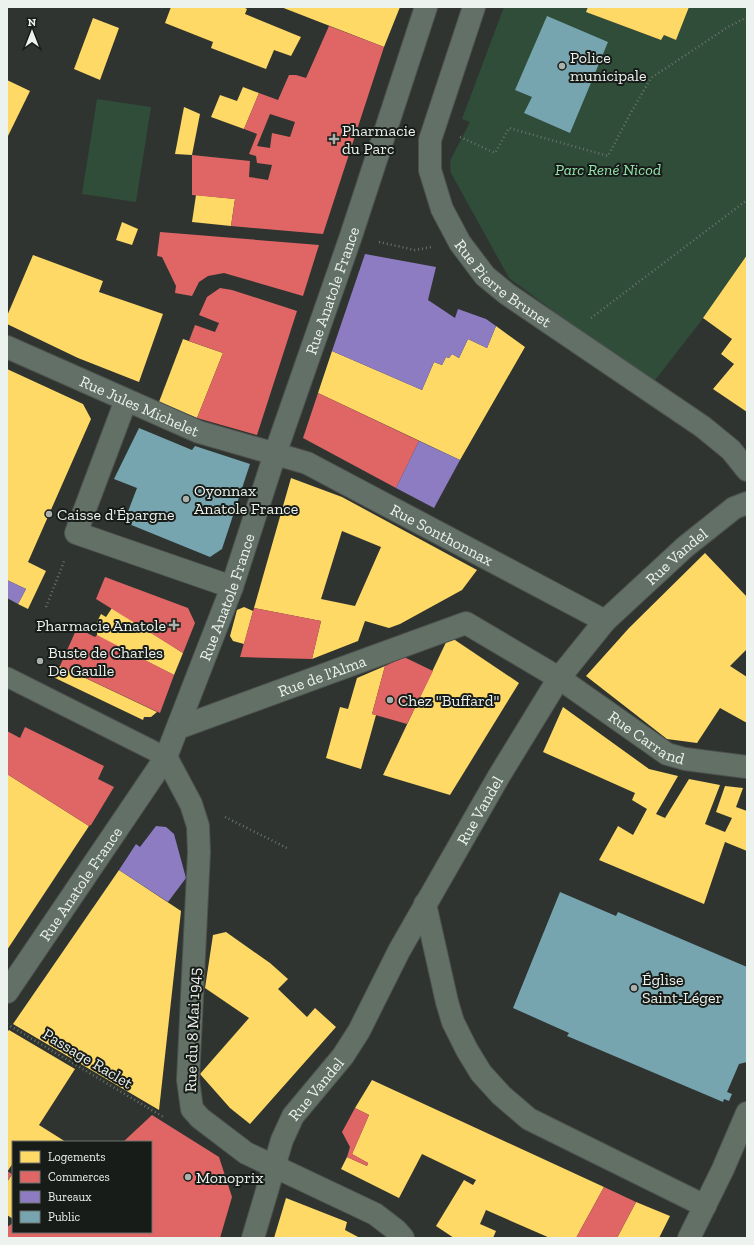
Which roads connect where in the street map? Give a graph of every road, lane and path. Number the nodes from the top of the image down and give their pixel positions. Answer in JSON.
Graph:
{"nodes":[{"id":1,"x":426,"y":7,"type":"edge"},
{"id":2,"x":474,"y":7,"type":"edge"},
{"id":3,"x":747,"y":17,"type":"edge"},
{"id":4,"x":434,"y":126,"type":"junction"},
{"id":5,"x":747,"y":200,"type":"edge"},
{"id":6,"x":351,"y":236,"type":"junction"},
{"id":7,"x":460,"y":243,"type":"junction"},
{"id":8,"x":568,"y":336,"type":"junction"},
{"id":9,"x":7,"y":347,"type":"edge"},
{"id":10,"x":126,"y":400,"type":"junction"},
{"id":11,"x":275,"y":454,"type":"junction"},
{"id":12,"x":747,"y":470,"type":"edge"},
{"id":13,"x":747,"y":503,"type":"edge"},
{"id":14,"x":76,"y":533,"type":"junction"},
{"id":15,"x":232,"y":586,"type":"junction"},
{"id":16,"x":46,"y":607,"type":"dead end"},
{"id":17,"x":605,"y":620,"type":"junction"},
{"id":18,"x":466,"y":623,"type":"joint"},
{"id":19,"x":7,"y":677,"type":"edge"},
{"id":20,"x":559,"y":678,"type":"junction"},
{"id":21,"x":178,"y":728,"type":"junction"},
{"id":22,"x":166,"y":757,"type":"junction"},
{"id":23,"x":747,"y":768,"type":"edge"},
{"id":24,"x":220,"y":815,"type":"dead end"},
{"id":25,"x":289,"y":849,"type":"dead end"},
{"id":26,"x":425,"y":904,"type":"junction"},
{"id":27,"x":7,"y":992,"type":"edge"},
{"id":28,"x":7,"y":1024,"type":"edge"},
{"id":29,"x":157,"y":1113,"type":"dead end"},
{"id":30,"x":747,"y":1113,"type":"edge"},
{"id":31,"x":274,"y":1166,"type":"junction"},
{"id":32,"x":705,"y":1206,"type":"junction"},
{"id":33,"x":253,"y":1238,"type":"edge"},
{"id":34,"x":403,"y":1238,"type":"edge"},
{"id":35,"x":689,"y":1238,"type":"edge"}],
"edges":[{"from":1,"to":6,"type":"main road","name":"Rue Anatole France"},
{"from":2,"to":4,"type":"main road","name":"Rue Pierre Brunet"},
{"from":3,"to":4,"type":"path"},
{"from":4,"to":7,"type":"main road","name":"Rue Pierre Brunet"},
{"from":5,"to":8,"type":"path"},
{"from":6,"to":7,"type":"path"},
{"from":6,"to":11,"type":"main road","name":"Rue Anatole France"},
{"from":7,"to":8,"type":"main road","name":"Rue Pierre Brunet"},
{"from":8,"to":12,"type":"main road","name":"Rue Pierre Brunet"},
{"from":9,"to":10,"type":"main road","name":"Rue Jules Michelet"},
{"from":10,"to":11,"type":"main road","name":"Rue Jules Michelet"},
{"from":10,"to":14,"type":"street"},
{"from":11,"to":15,"type":"main road","name":"Rue Anatole France"},
{"from":11,"to":17,"type":"main road","name":"Rue Sonthonnax"},
{"from":13,"to":17,"type":"main road","name":"Rue Vandel"},
{"from":14,"to":15,"type":"street"},
{"from":14,"to":16,"type":"path"},
{"from":15,"to":21,"type":"main road","name":"Rue Anatole France"},
{"from":17,"to":20,"type":"street","name":"Rue Vandel"},
{"from":18,"to":20,"type":"street","name":"Rue Carrand"},
{"from":18,"to":21,"type":"street","name":"Rue de l'Alma"},
{"from":19,"to":22,"type":"street"},
{"from":20,"to":23,"type":"street","name":"Rue Carrand"},
{"from":20,"to":26,"type":"street","name":"Rue Vandel"},
{"from":21,"to":22,"type":"main road","name":"Rue Anatole France"},
{"from":22,"to":27,"type":"main road","name":"Rue Anatole France"},
{"from":22,"to":31,"type":"street","name":"Rue du 8 Mai 1945"},
{"from":24,"to":25,"type":"path"},
{"from":26,"to":31,"type":"street","name":"Rue Vandel"},
{"from":26,"to":32,"type":"street"},
{"from":28,"to":29,"type":"path","name":"Passage Raclet"},
{"from":30,"to":32,"type":"street"},
{"from":31,"to":33,"type":"street","name":"Rue Vandel"},
{"from":31,"to":34,"type":"street","name":"Rue du 8 Mai 1945"},
{"from":32,"to":35,"type":"street"}]}
